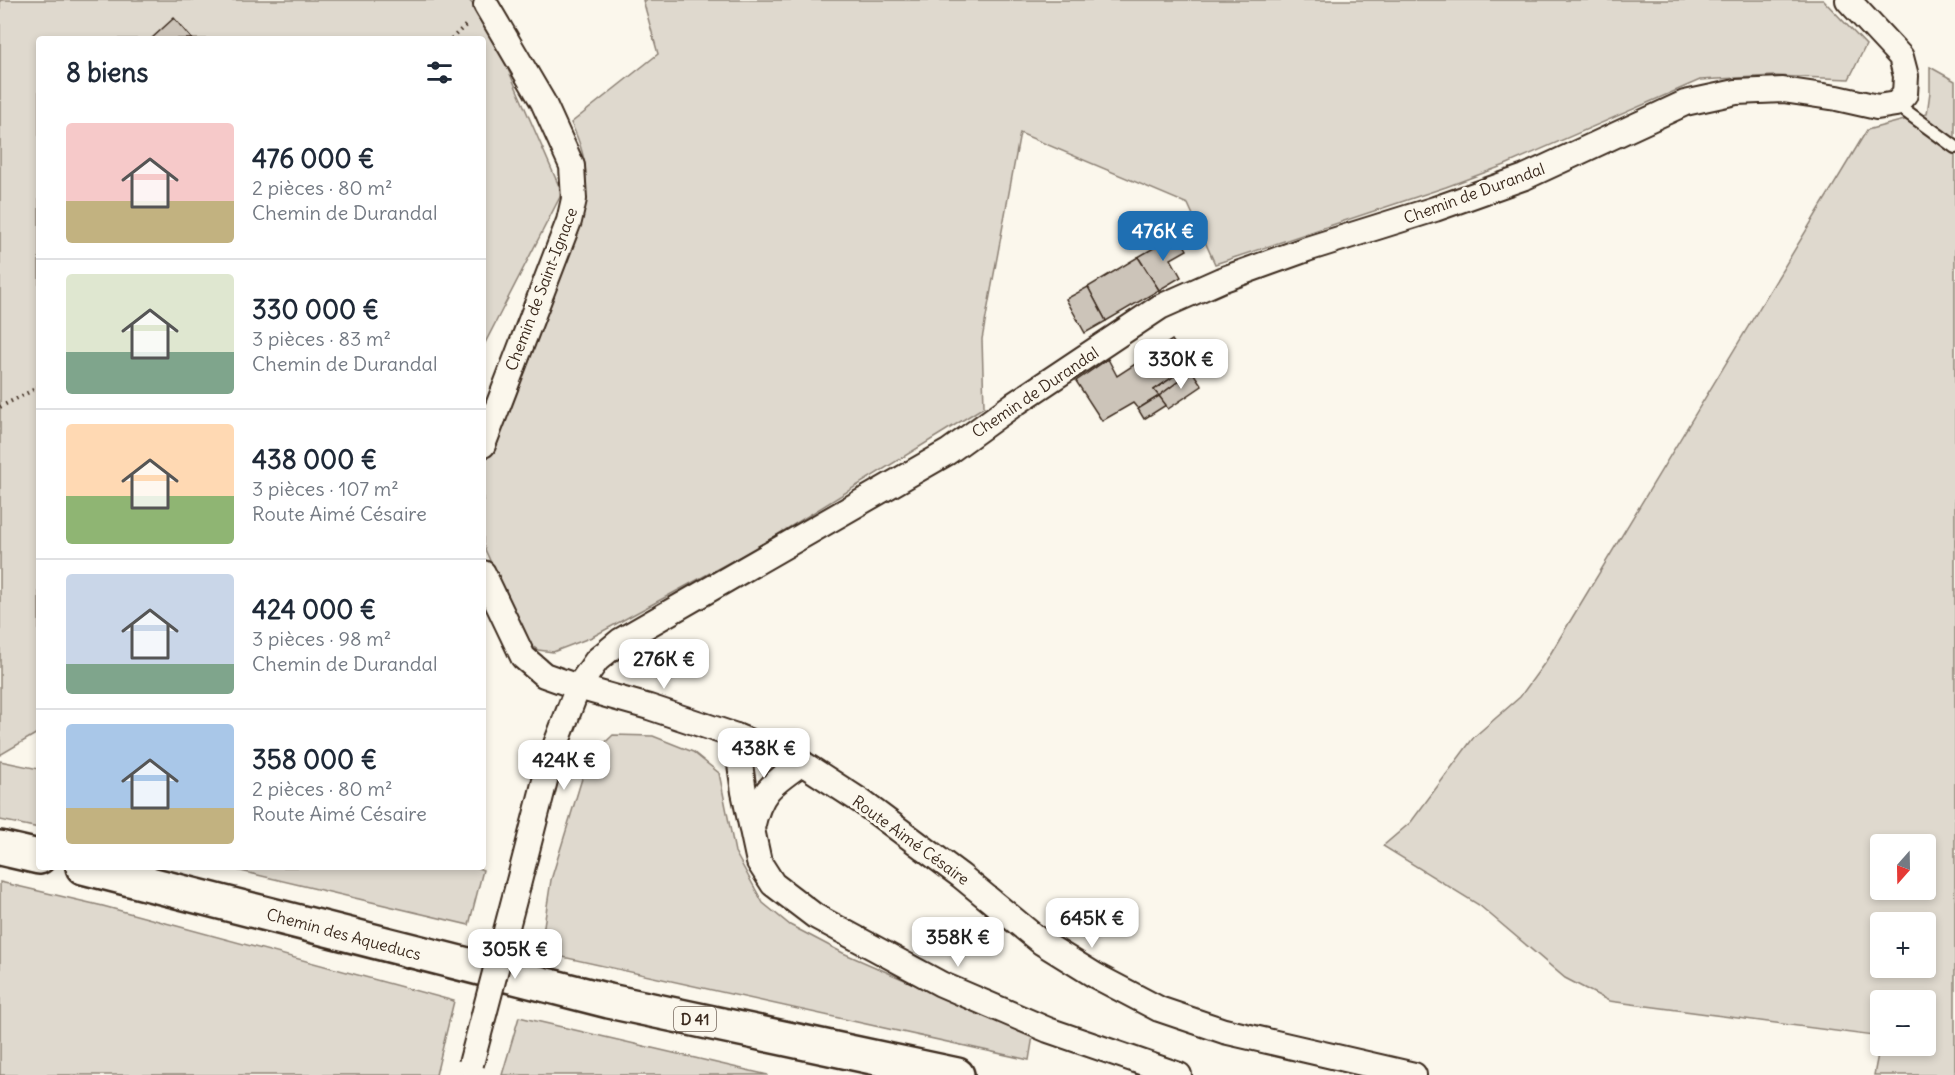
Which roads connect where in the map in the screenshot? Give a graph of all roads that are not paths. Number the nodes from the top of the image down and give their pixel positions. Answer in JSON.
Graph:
{"nodes":[{"id":1,"x":1848,"y":0,"type":"edge"},
{"id":2,"x":486,"y":5,"type":"dead end"},
{"id":3,"x":1896,"y":104,"type":"junction"},
{"id":4,"x":1955,"y":147,"type":"edge"},
{"id":5,"x":486,"y":436,"type":"edge"},
{"id":6,"x":486,"y":579,"type":"edge"},
{"id":7,"x":578,"y":687,"type":"junction"},
{"id":8,"x":736,"y":736,"type":"junction"},
{"id":9,"x":802,"y":763,"type":"junction"},
{"id":10,"x":751,"y":830,"type":"junction"},
{"id":11,"x":0,"y":848,"type":"edge"},
{"id":12,"x":36,"y":856,"type":"edge"},
{"id":13,"x":95,"y":870,"type":"edge"},
{"id":14,"x":470,"y":1070,"type":"edge"},
{"id":15,"x":957,"y":1075,"type":"edge"},
{"id":16,"x":1179,"y":1075,"type":"edge"},
{"id":17,"x":1414,"y":1075,"type":"edge"}],
"edges":[{"from":1,"to":3,"type":"street"},
{"from":2,"to":5,"type":"street","name":"Chemin de Saint-Ignace"},
{"from":3,"to":4,"type":"lane"},
{"from":3,"to":7,"type":"street","name":"Chemin de Durandal"},
{"from":6,"to":7,"type":"street"},
{"from":7,"to":8,"type":"street","name":"Route Aimé Césaire"},
{"from":7,"to":14,"type":"street","name":"Chemin de Durandal","bridge":true},
{"from":8,"to":9,"type":"street","name":"Route Aimé Césaire"},
{"from":8,"to":10,"type":"street"},
{"from":9,"to":10,"type":"street"},
{"from":9,"to":17,"type":"street","name":"Route Aimé Césaire"},
{"from":10,"to":16,"type":"street"},
{"from":11,"to":12,"type":"main road"},
{"from":13,"to":15,"type":"main road","name":"Chemin des Aqueducs","number":"D 41"}]}
